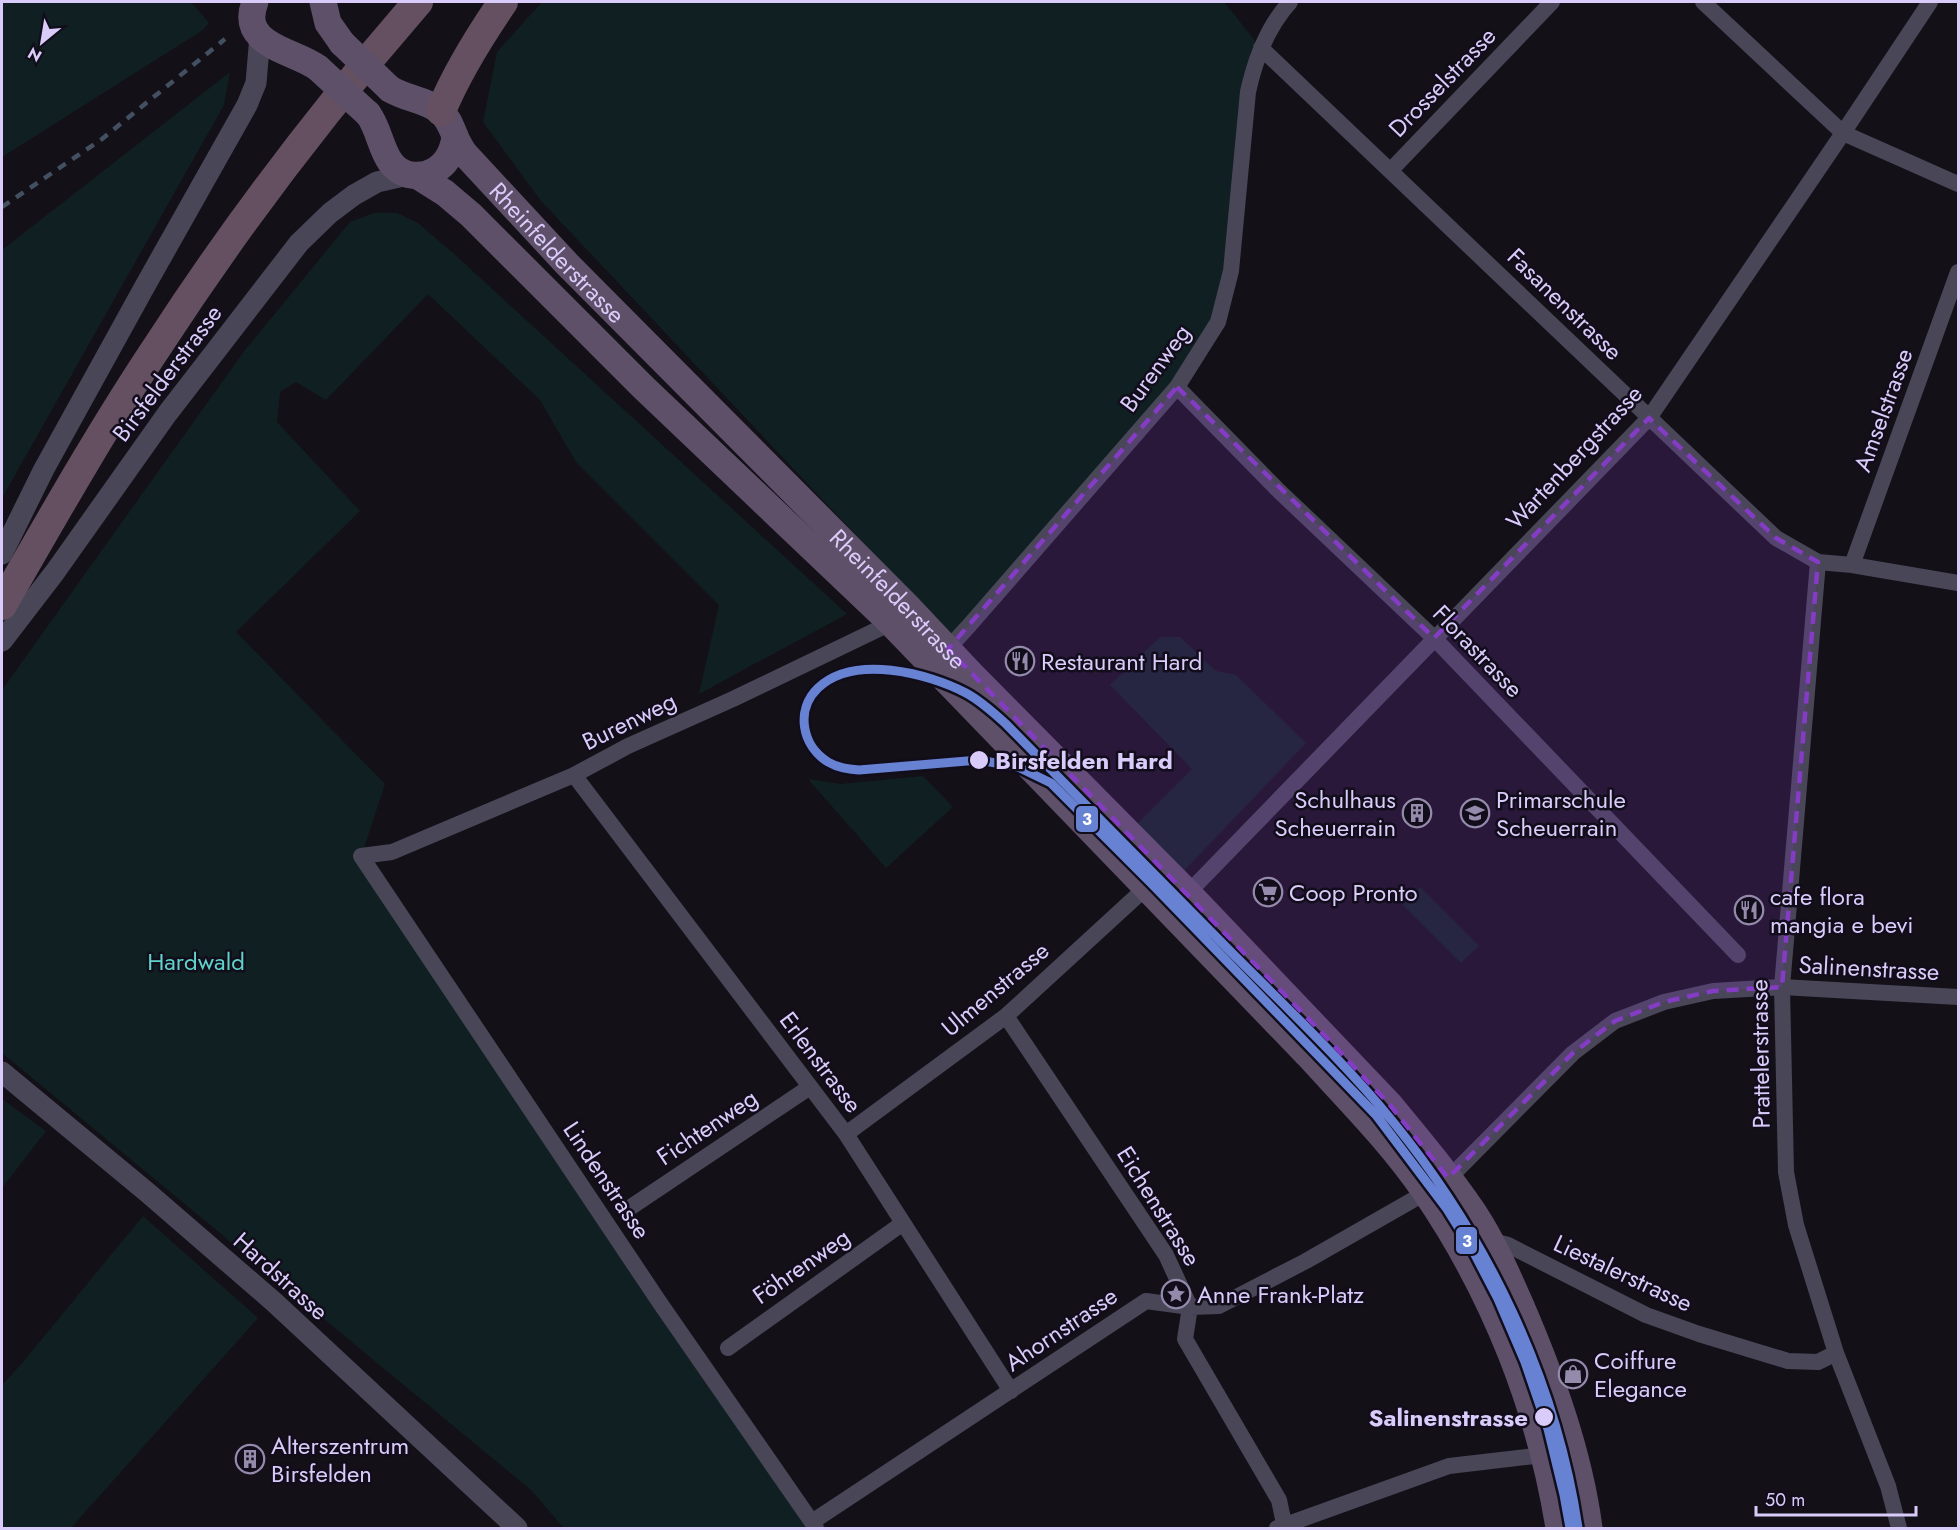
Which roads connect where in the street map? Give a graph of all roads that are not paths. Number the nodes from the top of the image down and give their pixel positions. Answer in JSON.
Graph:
{"nodes":[{"id":1,"x":254,"y":2,"type":"edge"},
{"id":2,"x":323,"y":2,"type":"edge"},
{"id":3,"x":418,"y":2,"type":"edge"},
{"id":4,"x":503,"y":2,"type":"edge"},
{"id":5,"x":1290,"y":2,"type":"edge"},
{"id":6,"x":1552,"y":2,"type":"edge"},
{"id":7,"x":1703,"y":2,"type":"edge"},
{"id":8,"x":1930,"y":2,"type":"edge"},
{"id":9,"x":260,"y":36,"type":"junction"},
{"id":10,"x":1261,"y":48,"type":"junction"},
{"id":11,"x":448,"y":124,"type":"junction"},
{"id":12,"x":1843,"y":133,"type":"junction"},
{"id":13,"x":1390,"y":170,"type":"junction"},
{"id":14,"x":413,"y":175,"type":"junction"},
{"id":15,"x":1959,"y":184,"type":"edge"},
{"id":16,"x":1959,"y":272,"type":"edge"},
{"id":17,"x":1177,"y":387,"type":"junction"},
{"id":18,"x":1649,"y":418,"type":"junction"},
{"id":19,"x":2,"y":554,"type":"edge"},
{"id":20,"x":1818,"y":562,"type":"junction"},
{"id":21,"x":1852,"y":565,"type":"junction"},
{"id":22,"x":1959,"y":583,"type":"edge"},
{"id":23,"x":2,"y":605,"type":"edge"},
{"id":24,"x":900,"y":615,"type":"junction"},
{"id":25,"x":1434,"y":638,"type":"junction"},
{"id":26,"x":2,"y":641,"type":"edge"},
{"id":27,"x":940,"y":657,"type":"junction"},
{"id":28,"x":574,"y":775,"type":"junction"},
{"id":29,"x":361,"y":856,"type":"joint"},
{"id":30,"x":1156,"y":879,"type":"junction"},
{"id":31,"x":1188,"y":893,"type":"junction"},
{"id":32,"x":1738,"y":955,"type":"dead end"},
{"id":33,"x":1782,"y":987,"type":"junction"},
{"id":34,"x":1959,"y":997,"type":"edge"},
{"id":35,"x":1006,"y":1016,"type":"junction"},
{"id":36,"x":2,"y":1072,"type":"edge"},
{"id":37,"x":810,"y":1087,"type":"junction"},
{"id":38,"x":846,"y":1134,"type":"junction"},
{"id":39,"x":1448,"y":1178,"type":"junction"},
{"id":40,"x":1425,"y":1193,"type":"junction"},
{"id":41,"x":631,"y":1207,"type":"dead end"},
{"id":42,"x":903,"y":1223,"type":"junction"},
{"id":43,"x":1490,"y":1240,"type":"junction"},
{"id":44,"x":1463,"y":1253,"type":"junction"},
{"id":45,"x":1190,"y":1307,"type":"junction"},
{"id":46,"x":728,"y":1348,"type":"dead end"},
{"id":47,"x":1836,"y":1353,"type":"junction"},
{"id":48,"x":1011,"y":1391,"type":"junction"},
{"id":49,"x":1572,"y":1448,"type":"junction"},
{"id":50,"x":1544,"y":1455,"type":"junction"},
{"id":51,"x":814,"y":1525,"type":"edge"},
{"id":52,"x":1282,"y":1527,"type":"edge"},
{"id":53,"x":517,"y":1528,"type":"edge"},
{"id":54,"x":1559,"y":1528,"type":"edge"},
{"id":55,"x":1589,"y":1528,"type":"edge"},
{"id":56,"x":1899,"y":1528,"type":"edge"}],
"edges":[{"from":1,"to":9,"type":"main road"},
{"from":2,"to":11,"type":"main road","bridge":true},
{"from":3,"to":23,"type":"highway"},
{"from":4,"to":11,"type":"highway"},
{"from":5,"to":10,"type":"street","name":"Burenweg"},
{"from":6,"to":13,"type":"street","name":"Drosselstrasse"},
{"from":7,"to":12,"type":"street"},
{"from":8,"to":12,"type":"street","name":"Wartenbergstrasse"},
{"from":9,"to":14,"type":"main road","name":"Rheinfelderstrasse","bridge":true},
{"from":9,"to":19,"type":"street","name":"Birsfelderstrasse"},
{"from":10,"to":13,"type":"street","name":"Fasanenstrasse"},
{"from":10,"to":17,"type":"street","name":"Burenweg"},
{"from":11,"to":14,"type":"main road"},
{"from":11,"to":24,"type":"main road","name":"Rheinfelderstrasse"},
{"from":12,"to":15,"type":"street"},
{"from":12,"to":18,"type":"street","name":"Wartenbergstrasse"},
{"from":13,"to":18,"type":"street","name":"Fasanenstrasse"},
{"from":14,"to":24,"type":"main road","name":"Rheinfelderstrasse"},
{"from":14,"to":26,"type":"street","name":"Birsfelderstrasse"},
{"from":16,"to":21,"type":"street","name":"Amselstrasse"},
{"from":17,"to":25,"type":"street","name":"Florastrasse"},
{"from":17,"to":27,"type":"street","name":"Burenweg"},
{"from":18,"to":20,"type":"street","name":"Fasanenstrasse"},
{"from":18,"to":25,"type":"street","name":"Wartenbergstrasse"},
{"from":20,"to":21,"type":"street","name":"Fasanenstrasse"},
{"from":20,"to":33,"type":"street","name":"Prattelerstrasse"},
{"from":21,"to":22,"type":"street","name":"Fasanenstrasse"},
{"from":24,"to":27,"type":"main road","name":"Rheinfelderstrasse"},
{"from":24,"to":28,"type":"street","name":"Burenweg"},
{"from":25,"to":31,"type":"street","name":"Wartenbergstrasse"},
{"from":25,"to":32,"type":"street","name":"Florastrasse"},
{"from":27,"to":30,"type":"main road","name":"Rheinfelderstrasse"},
{"from":28,"to":29,"type":"street","name":"Burenweg"},
{"from":28,"to":37,"type":"street","name":"Erlenstrasse"},
{"from":29,"to":51,"type":"street","name":"Lindenstrasse"},
{"from":30,"to":31,"type":"main road","name":"Rheinfelderstrasse"},
{"from":30,"to":35,"type":"street","name":"Ulmenstrasse"},
{"from":30,"to":40,"type":"main road","name":"Rheinfelderstrasse"},
{"from":31,"to":39,"type":"main road","name":"Rheinfelderstrasse"},
{"from":33,"to":34,"type":"street","name":"Salinenstrasse"},
{"from":33,"to":39,"type":"street","name":"Salinenstrasse"},
{"from":33,"to":47,"type":"street","name":"Prattelerstrasse"},
{"from":35,"to":38,"type":"street","name":"Ulmenstrasse"},
{"from":35,"to":45,"type":"street","name":"Eichenstrasse"},
{"from":36,"to":53,"type":"street","name":"Hardstrasse"},
{"from":37,"to":38,"type":"street","name":"Erlenstrasse"},
{"from":37,"to":41,"type":"street","name":"Fichtenweg"},
{"from":38,"to":42,"type":"street","name":"Erlenstrasse"},
{"from":39,"to":40,"type":"street","name":"Ahornstrasse"},
{"from":39,"to":43,"type":"main road","name":"Rheinfelderstrasse"},
{"from":40,"to":44,"type":"main road","name":"Rheinfelderstrasse"},
{"from":40,"to":45,"type":"street","name":"Ahornstrasse"},
{"from":42,"to":46,"type":"street","name":"Föhrenweg"},
{"from":42,"to":48,"type":"street","name":"Erlenstrasse"},
{"from":43,"to":44,"type":"street"},
{"from":43,"to":47,"type":"street","name":"Liestalerstrasse"},
{"from":43,"to":49,"type":"main road","name":"Rheinfelderstrasse"},
{"from":44,"to":50,"type":"main road","name":"Rheinfelderstrasse"},
{"from":45,"to":48,"type":"street","name":"Ahornstrasse"},
{"from":45,"to":52,"type":"street"},
{"from":47,"to":56,"type":"street","name":"Prattelerstrasse"},
{"from":48,"to":51,"type":"street","name":"Ahornstrasse"},
{"from":49,"to":50,"type":"street"},
{"from":49,"to":55,"type":"main road","name":"Rheinfelderstrasse"},
{"from":50,"to":52,"type":"street"},
{"from":50,"to":54,"type":"main road","name":"Rheinfelderstrasse"}]}
